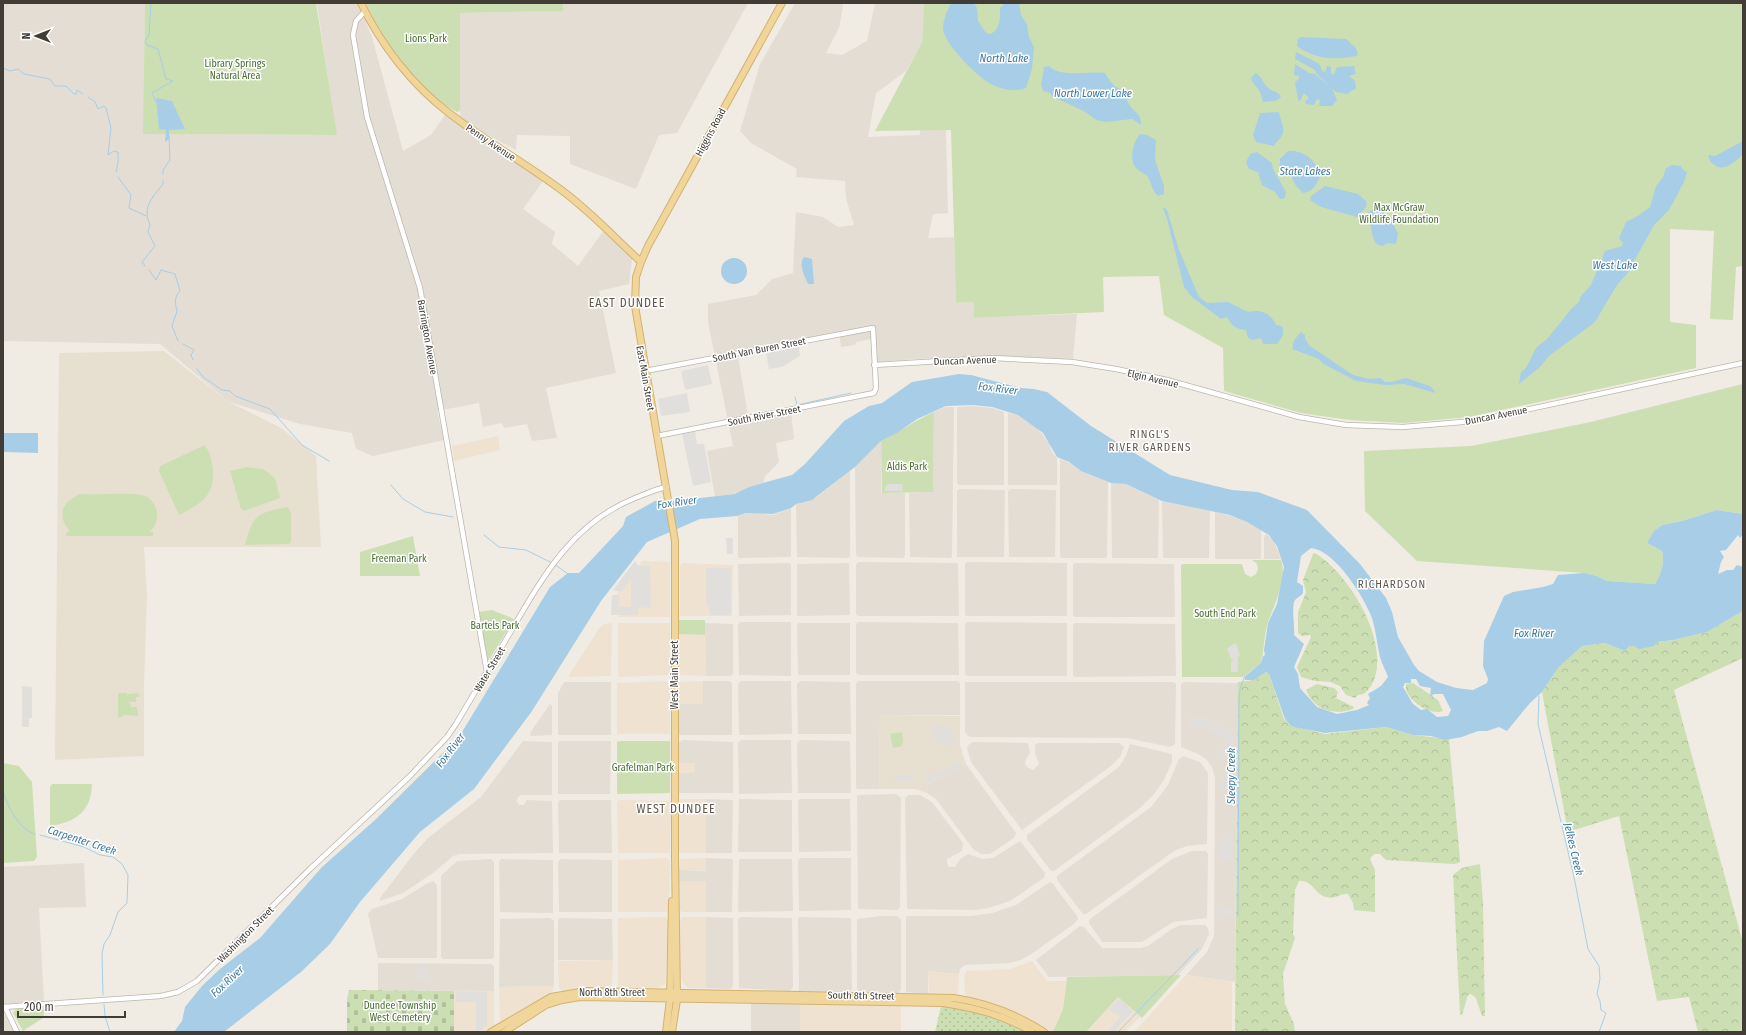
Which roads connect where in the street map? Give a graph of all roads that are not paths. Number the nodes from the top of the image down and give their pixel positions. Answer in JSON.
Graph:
{"nodes":[{"id":1,"x":361,"y":3,"type":"edge"},
{"id":2,"x":782,"y":3,"type":"edge"},
{"id":3,"x":365,"y":11,"type":"junction"},
{"id":4,"x":641,"y":262,"type":"junction"},
{"id":5,"x":1056,"y":361,"type":"joint"},
{"id":6,"x":1743,"y":363,"type":"edge"},
{"id":7,"x":874,"y":365,"type":"junction"},
{"id":8,"x":645,"y":371,"type":"junction"},
{"id":9,"x":1247,"y":403,"type":"joint"},
{"id":10,"x":657,"y":436,"type":"junction"},
{"id":11,"x":667,"y":487,"type":"junction"},
{"id":12,"x":668,"y":494,"type":"joint"},
{"id":13,"x":487,"y":672,"type":"junction"},
{"id":14,"x":332,"y":848,"type":"joint"},
{"id":15,"x":674,"y":992,"type":"junction"},
{"id":16,"x":670,"y":1000,"type":"junction"},
{"id":17,"x":678,"y":1000,"type":"junction"},
{"id":18,"x":4,"y":1007,"type":"edge"},
{"id":19,"x":17,"y":1032,"type":"edge"},
{"id":20,"x":491,"y":1032,"type":"edge"},
{"id":21,"x":504,"y":1032,"type":"edge"},
{"id":22,"x":666,"y":1032,"type":"edge"},
{"id":23,"x":672,"y":1032,"type":"edge"},
{"id":24,"x":1032,"y":1032,"type":"edge"},
{"id":25,"x":1044,"y":1032,"type":"edge"}],
"edges":[{"from":1,"to":3,"type":"main road","name":"Penny Avenue"},
{"from":2,"to":4,"type":"main road","name":"Higgins Road"},
{"from":3,"to":4,"type":"main road","name":"Penny Avenue"},
{"from":3,"to":13,"type":"street","name":"Barrington Avenue"},
{"from":4,"to":8,"type":"main road","name":"East Main Street"},
{"from":5,"to":7,"type":"street","name":"Duncan Avenue"},
{"from":5,"to":9,"type":"street","name":"Elgin Avenue"},
{"from":6,"to":9,"type":"street","name":"Duncan Avenue"},
{"from":7,"to":8,"type":"street","name":"South Van Buren Street"},
{"from":7,"to":10,"type":"street","name":"South River Street"},
{"from":8,"to":10,"type":"main road","name":"East Main Street"},
{"from":10,"to":11,"type":"main road","name":"East Main Street"},
{"from":11,"to":12,"type":"main road","name":"East Main Street"},
{"from":11,"to":13,"type":"street","name":"Water Street"},
{"from":12,"to":15,"type":"main road","name":"West Main Street"},
{"from":13,"to":14,"type":"street","name":"Water Street"},
{"from":14,"to":18,"type":"street","name":"Washington Street"},
{"from":15,"to":16,"type":"main road","name":"West Main Street"},
{"from":15,"to":17,"type":"main road","name":"West Main Street"},
{"from":15,"to":20,"type":"main road","name":"North 8th Street"},
{"from":15,"to":25,"type":"main road","name":"South 8th Street"},
{"from":16,"to":17,"type":"main road","name":"North 8th Street"},
{"from":16,"to":21,"type":"main road","name":"North 8th Street"},
{"from":16,"to":22,"type":"main road","name":"West Main Street"},
{"from":17,"to":23,"type":"main road","name":"West Main Street"},
{"from":17,"to":24,"type":"main road","name":"South 8th Street"},
{"from":18,"to":19,"type":"street"}]}
